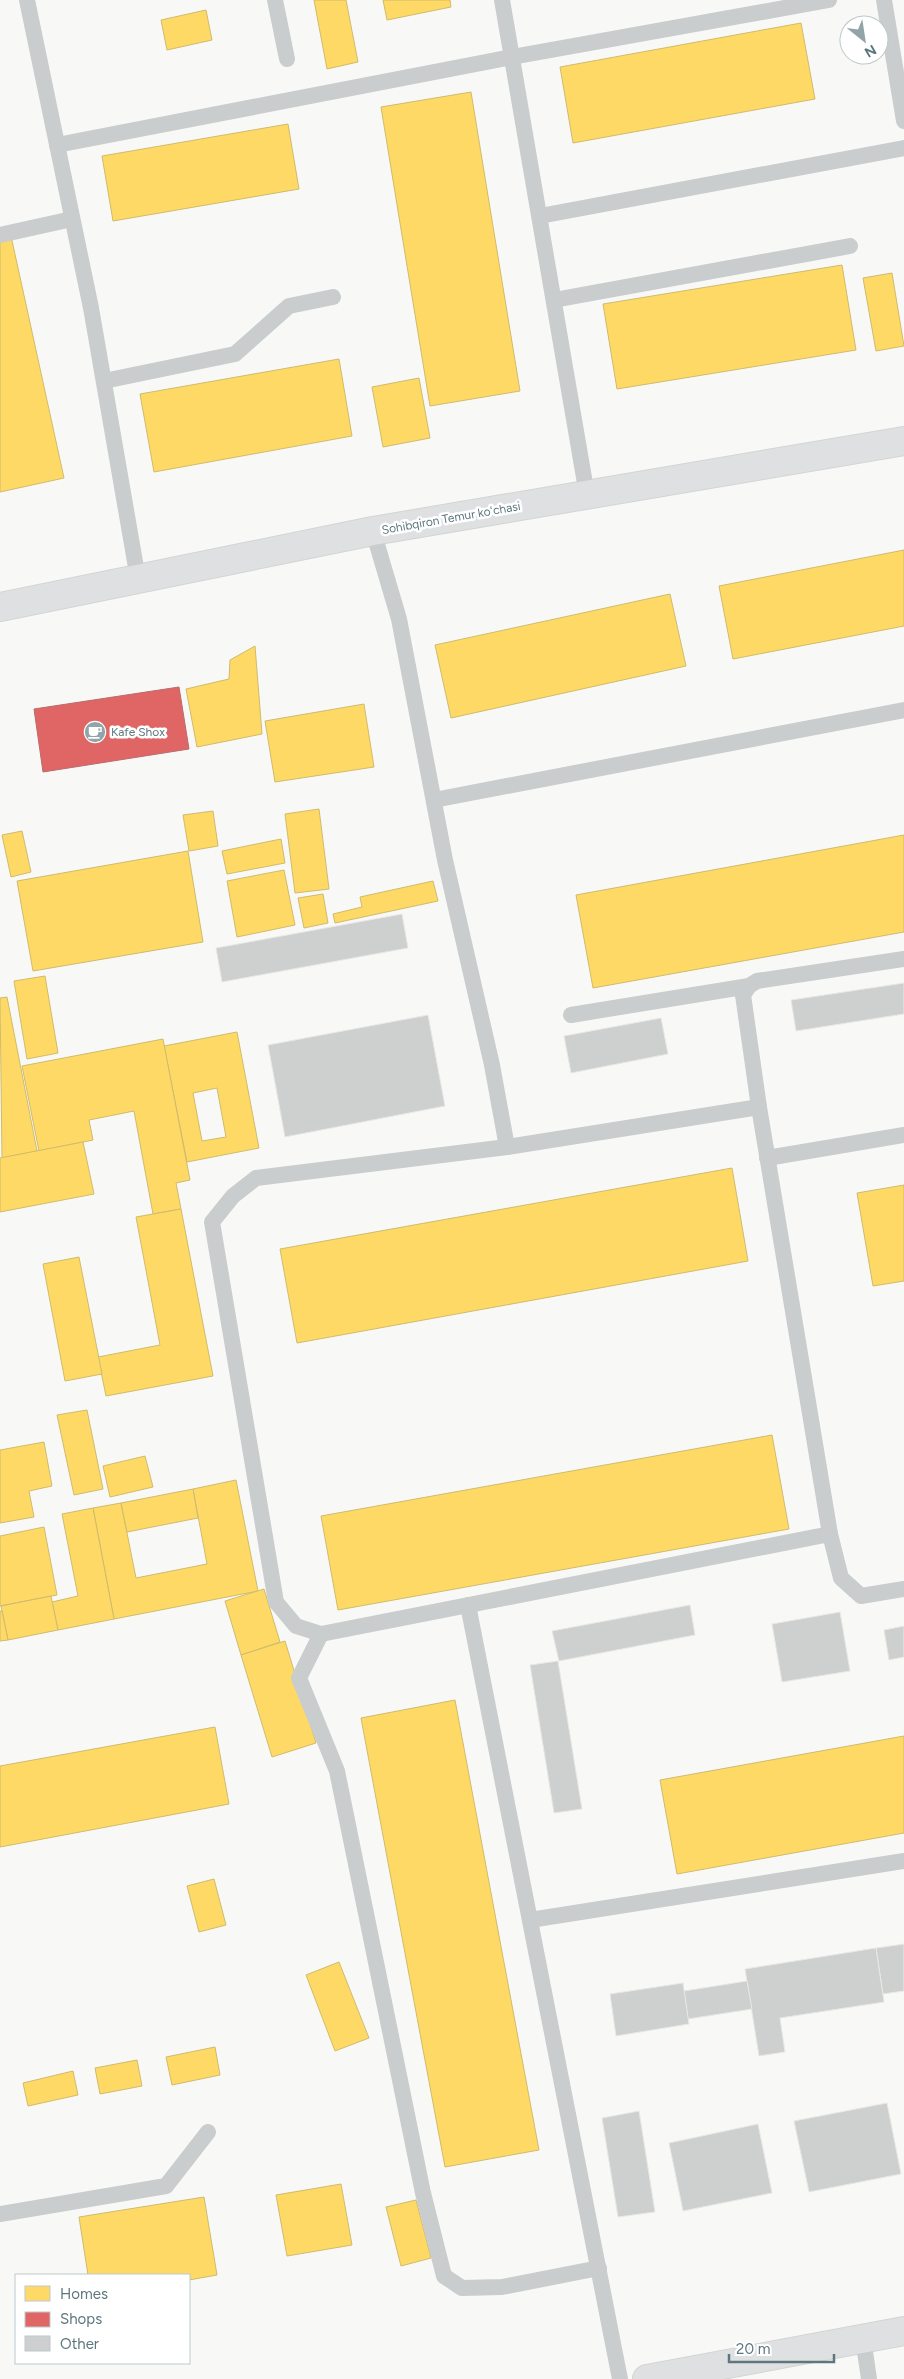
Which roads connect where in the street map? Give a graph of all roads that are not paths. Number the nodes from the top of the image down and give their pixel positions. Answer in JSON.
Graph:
{"nodes":[{"id":1,"x":26,"y":0,"type":"edge"},
{"id":2,"x":276,"y":0,"type":"edge"},
{"id":3,"x":502,"y":0,"type":"edge"},
{"id":4,"x":829,"y":0,"type":"edge"},
{"id":5,"x":884,"y":0,"type":"edge"},
{"id":6,"x":898,"y":46,"type":"edge"},
{"id":7,"x":512,"y":57,"type":"junction"},
{"id":8,"x":287,"y":59,"type":"dead end"},
{"id":9,"x":904,"y":121,"type":"edge"},
{"id":10,"x":57,"y":145,"type":"junction"},
{"id":11,"x":904,"y":148,"type":"edge"},
{"id":12,"x":540,"y":216,"type":"junction"},
{"id":13,"x":72,"y":219,"type":"junction"},
{"id":14,"x":0,"y":235,"type":"edge"},
{"id":15,"x":850,"y":246,"type":"dead end"},
{"id":16,"x":333,"y":298,"type":"dead end"},
{"id":17,"x":554,"y":300,"type":"junction"},
{"id":18,"x":104,"y":381,"type":"junction"},
{"id":19,"x":904,"y":441,"type":"edge"},
{"id":20,"x":587,"y":495,"type":"junction"},
{"id":21,"x":373,"y":531,"type":"junction"},
{"id":22,"x":138,"y":579,"type":"junction"},
{"id":23,"x":0,"y":607,"type":"edge"},
{"id":24,"x":904,"y":710,"type":"edge"},
{"id":25,"x":434,"y":800,"type":"junction"},
{"id":26,"x":904,"y":959,"type":"edge"},
{"id":27,"x":749,"y":986,"type":"junction"},
{"id":28,"x":571,"y":1015,"type":"dead end"},
{"id":29,"x":759,"y":1108,"type":"junction"},
{"id":30,"x":904,"y":1135,"type":"edge"},
{"id":31,"x":507,"y":1147,"type":"junction"},
{"id":32,"x":767,"y":1158,"type":"junction"},
{"id":33,"x":830,"y":1534,"type":"junction"},
{"id":34,"x":904,"y":1589,"type":"edge"},
{"id":35,"x":468,"y":1605,"type":"junction"},
{"id":36,"x":321,"y":1634,"type":"junction"},
{"id":37,"x":904,"y":1861,"type":"edge"},
{"id":38,"x":530,"y":1920,"type":"junction"},
{"id":39,"x":208,"y":2132,"type":"dead end"},
{"id":40,"x":0,"y":2214,"type":"edge"},
{"id":41,"x":599,"y":2268,"type":"junction"},
{"id":42,"x":904,"y":2331,"type":"edge"},
{"id":43,"x":863,"y":2338,"type":"junction"},
{"id":44,"x":620,"y":2379,"type":"edge"},
{"id":45,"x":647,"y":2379,"type":"edge"},
{"id":46,"x":869,"y":2379,"type":"edge"}],
"edges":[{"from":1,"to":10,"type":"lane"},
{"from":2,"to":8,"type":"lane"},
{"from":3,"to":7,"type":"lane"},
{"from":4,"to":7,"type":"lane"},
{"from":5,"to":6,"type":"lane"},
{"from":6,"to":9,"type":"lane"},
{"from":7,"to":10,"type":"lane"},
{"from":7,"to":12,"type":"lane"},
{"from":10,"to":13,"type":"lane"},
{"from":11,"to":12,"type":"lane"},
{"from":12,"to":17,"type":"lane"},
{"from":13,"to":14,"type":"lane"},
{"from":13,"to":18,"type":"lane"},
{"from":15,"to":17,"type":"lane"},
{"from":16,"to":18,"type":"lane"},
{"from":17,"to":20,"type":"lane"},
{"from":18,"to":22,"type":"lane"},
{"from":19,"to":20,"type":"main road","name":"Sohibqiron Temur koʻchasi"},
{"from":20,"to":21,"type":"main road","name":"Sohibqiron Temur koʻchasi"},
{"from":21,"to":22,"type":"main road","name":"Sohibqiron Temur koʻchasi"},
{"from":21,"to":25,"type":"lane"},
{"from":22,"to":23,"type":"main road","name":"Sohibqiron Temur koʻchasi"},
{"from":24,"to":25,"type":"lane"},
{"from":25,"to":31,"type":"lane"},
{"from":26,"to":27,"type":"lane"},
{"from":27,"to":28,"type":"lane"},
{"from":27,"to":29,"type":"lane"},
{"from":29,"to":31,"type":"lane"},
{"from":29,"to":32,"type":"lane"},
{"from":30,"to":32,"type":"lane"},
{"from":31,"to":36,"type":"lane"},
{"from":32,"to":33,"type":"lane"},
{"from":33,"to":34,"type":"lane"},
{"from":33,"to":35,"type":"lane"},
{"from":35,"to":36,"type":"lane"},
{"from":35,"to":38,"type":"lane"},
{"from":36,"to":41,"type":"lane"},
{"from":37,"to":38,"type":"lane"},
{"from":38,"to":41,"type":"lane"},
{"from":39,"to":40,"type":"lane"},
{"from":41,"to":44,"type":"lane"},
{"from":42,"to":43,"type":"main road"},
{"from":43,"to":45,"type":"main road"},
{"from":43,"to":46,"type":"lane"}]}
